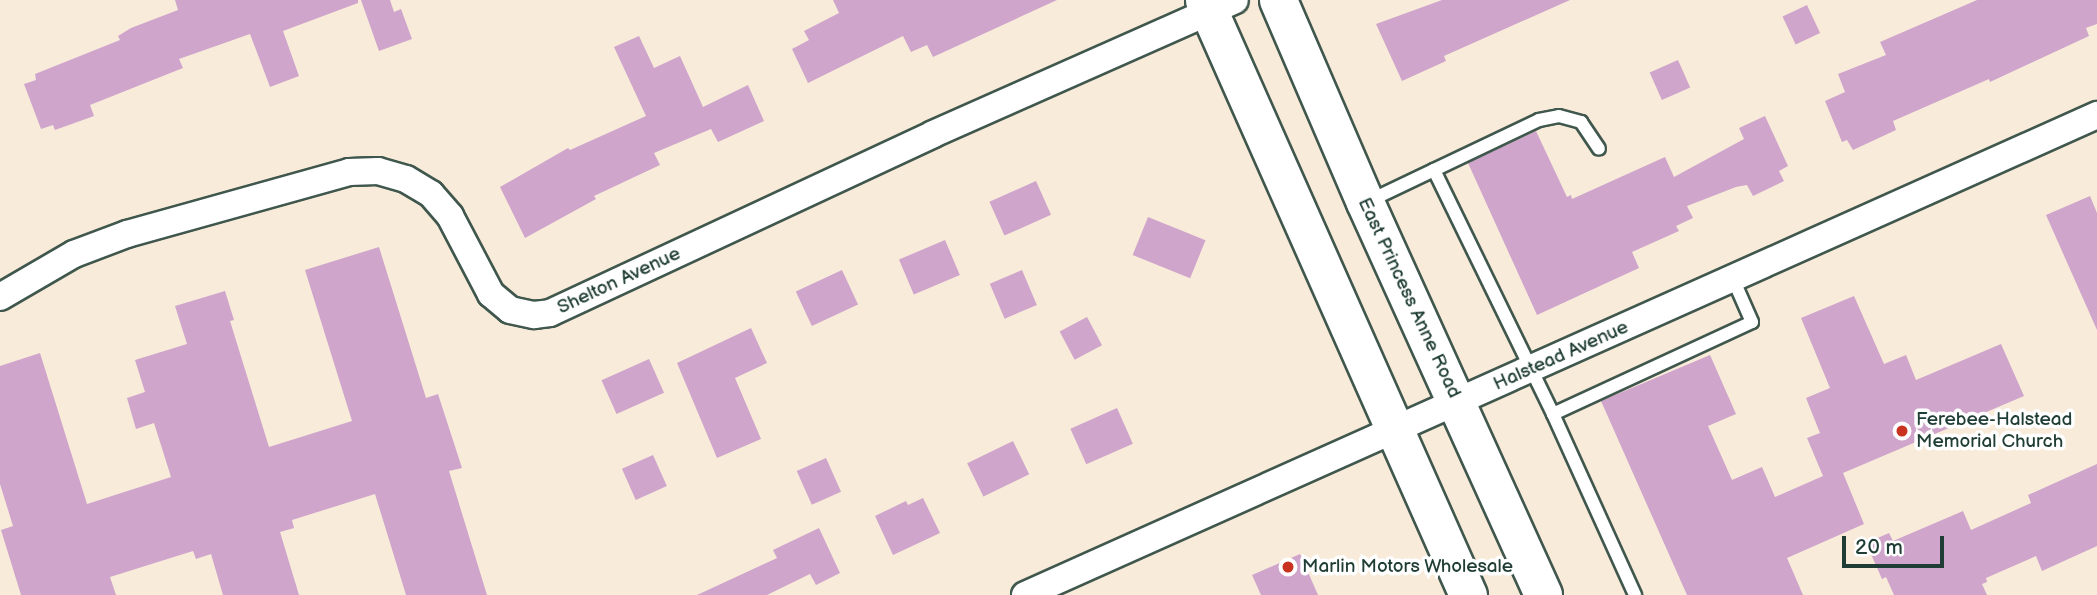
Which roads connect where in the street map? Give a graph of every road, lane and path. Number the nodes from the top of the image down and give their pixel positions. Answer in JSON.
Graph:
{"nodes":[{"id":1,"x":1278,"y":0,"type":"edge"},
{"id":2,"x":1216,"y":4,"type":"edge"},
{"id":3,"x":2097,"y":115,"type":"edge"},
{"id":4,"x":1599,"y":149,"type":"dead end"},
{"id":5,"x":1434,"y":170,"type":"junction"},
{"id":6,"x":1365,"y":202,"type":"junction"},
{"id":7,"x":1733,"y":279,"type":"junction"},
{"id":8,"x":0,"y":297,"type":"edge"},
{"id":9,"x":1529,"y":370,"type":"junction"},
{"id":10,"x":1457,"y":403,"type":"junction"},
{"id":11,"x":1553,"y":414,"type":"junction"},
{"id":12,"x":1395,"y":431,"type":"junction"},
{"id":13,"x":1025,"y":595,"type":"edge"},
{"id":14,"x":1468,"y":595,"type":"edge"},
{"id":15,"x":1543,"y":595,"type":"edge"},
{"id":16,"x":1635,"y":595,"type":"edge"}],
"edges":[{"from":1,"to":6,"type":"main road","name":"East Princess Anne Road"},
{"from":2,"to":8,"type":"street","name":"Shelton Avenue"},
{"from":2,"to":12,"type":"main road"},
{"from":3,"to":7,"type":"street","name":"Halstead Avenue"},
{"from":4,"to":5,"type":"lane"},
{"from":5,"to":6,"type":"lane"},
{"from":5,"to":9,"type":"lane"},
{"from":6,"to":10,"type":"main road","name":"East Princess Anne Road"},
{"from":7,"to":9,"type":"street","name":"Halstead Avenue"},
{"from":7,"to":11,"type":"lane"},
{"from":9,"to":10,"type":"street","name":"Halstead Avenue"},
{"from":9,"to":11,"type":"lane"},
{"from":10,"to":12,"type":"street","name":"Halstead Avenue"},
{"from":10,"to":15,"type":"main road","name":"East Princess Anne Road"},
{"from":11,"to":16,"type":"lane"},
{"from":12,"to":13,"type":"street","name":"Halstead Avenue"},
{"from":12,"to":14,"type":"main road"}]}
